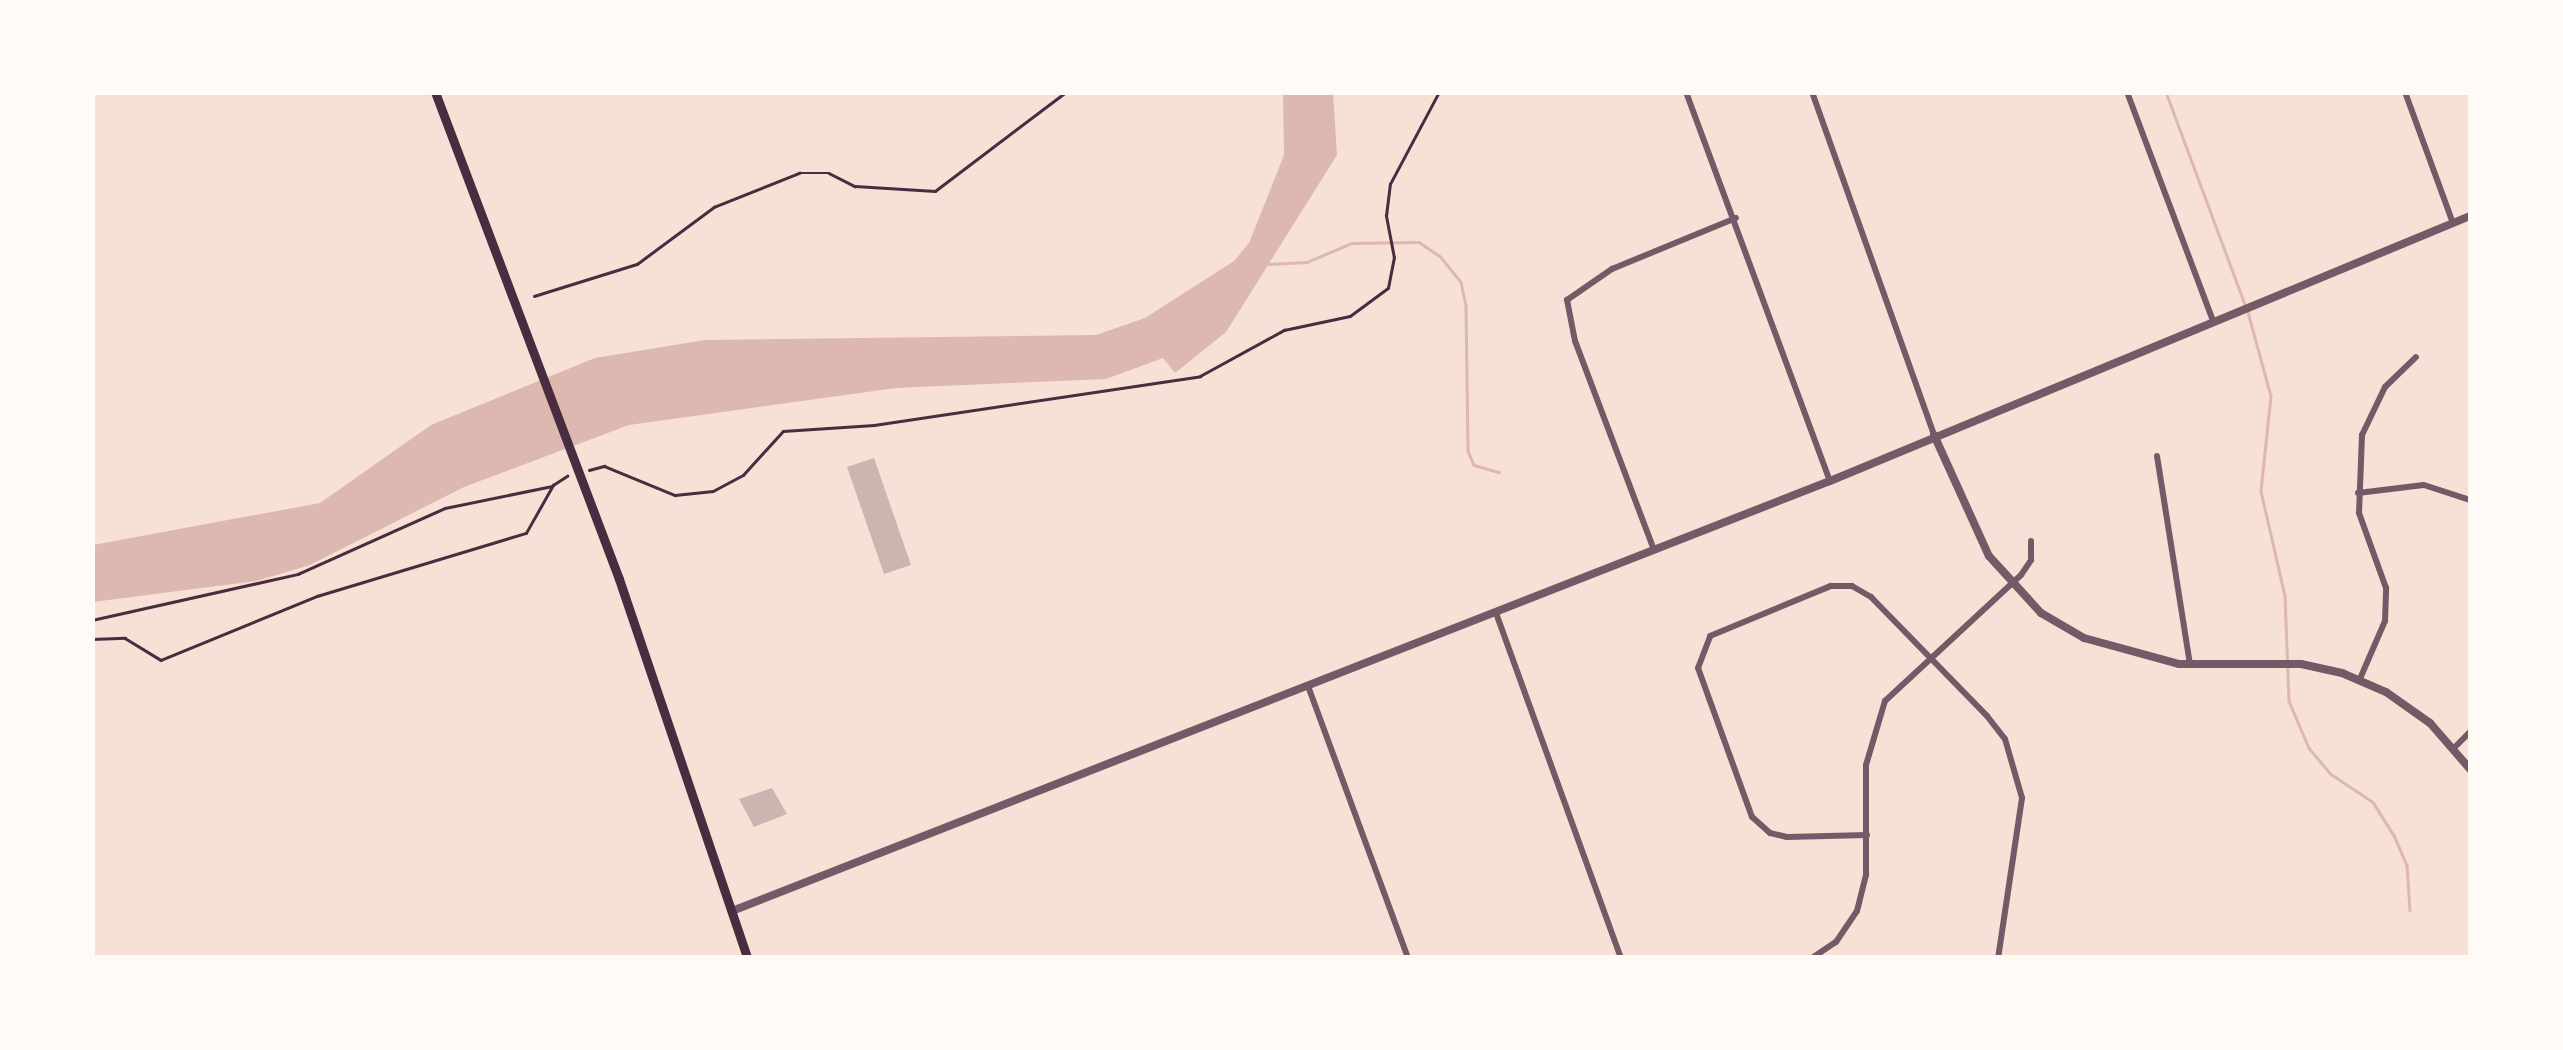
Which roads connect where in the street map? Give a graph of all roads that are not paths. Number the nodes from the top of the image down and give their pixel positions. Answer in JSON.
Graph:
{"nodes":[{"id":1,"x":435,"y":92,"type":"edge"},
{"id":2,"x":1686,"y":92,"type":"edge"},
{"id":3,"x":1812,"y":92,"type":"edge"},
{"id":4,"x":2126,"y":92,"type":"edge"},
{"id":5,"x":2405,"y":92,"type":"edge"},
{"id":6,"x":2470,"y":216,"type":"edge"},
{"id":7,"x":1736,"y":218,"type":"junction"},
{"id":8,"x":2452,"y":223,"type":"junction"},
{"id":9,"x":2213,"y":321,"type":"junction"},
{"id":10,"x":2416,"y":356,"type":"dead end"},
{"id":11,"x":1934,"y":435,"type":"junction"},
{"id":12,"x":2156,"y":456,"type":"dead end"},
{"id":13,"x":1830,"y":481,"type":"junction"},
{"id":14,"x":2358,"y":493,"type":"junction"},
{"id":15,"x":2470,"y":500,"type":"edge"},
{"id":16,"x":2031,"y":541,"type":"dead end"},
{"id":17,"x":1654,"y":550,"type":"junction"},
{"id":18,"x":2012,"y":585,"type":"junction"},
{"id":19,"x":1496,"y":613,"type":"junction"},
{"id":20,"x":1930,"y":657,"type":"junction"},
{"id":21,"x":2190,"y":664,"type":"junction"},
{"id":22,"x":2359,"y":680,"type":"junction"},
{"id":23,"x":1308,"y":686,"type":"junction"},
{"id":24,"x":2470,"y":732,"type":"edge"},
{"id":25,"x":2454,"y":748,"type":"junction"},
{"id":26,"x":2470,"y":769,"type":"edge"},
{"id":27,"x":1867,"y":835,"type":"junction"},
{"id":28,"x":732,"y":911,"type":"junction"},
{"id":29,"x":747,"y":958,"type":"edge"},
{"id":30,"x":1408,"y":958,"type":"edge"},
{"id":31,"x":1621,"y":958,"type":"edge"},
{"id":32,"x":1812,"y":958,"type":"edge"},
{"id":33,"x":1998,"y":958,"type":"edge"}],
"edges":[{"from":1,"to":28,"type":"main road"},
{"from":2,"to":7,"type":"street"},
{"from":3,"to":11,"type":"street"},
{"from":4,"to":9,"type":"street"},
{"from":5,"to":8,"type":"street"},
{"from":6,"to":8,"type":"street"},
{"from":7,"to":13,"type":"street"},
{"from":7,"to":17,"type":"street"},
{"from":8,"to":9,"type":"street"},
{"from":9,"to":11,"type":"street"},
{"from":10,"to":14,"type":"street"},
{"from":11,"to":13,"type":"street"},
{"from":11,"to":18,"type":"street"},
{"from":12,"to":21,"type":"street"},
{"from":13,"to":17,"type":"street"},
{"from":14,"to":15,"type":"street"},
{"from":14,"to":22,"type":"street"},
{"from":16,"to":18,"type":"street"},
{"from":17,"to":19,"type":"street"},
{"from":18,"to":20,"type":"street"},
{"from":18,"to":21,"type":"street"},
{"from":19,"to":23,"type":"street"},
{"from":19,"to":31,"type":"street"},
{"from":20,"to":27,"type":"street"},
{"from":20,"to":27,"type":"street"},
{"from":20,"to":33,"type":"street"},
{"from":21,"to":22,"type":"street"},
{"from":22,"to":25,"type":"street"},
{"from":23,"to":28,"type":"street"},
{"from":23,"to":30,"type":"street"},
{"from":24,"to":25,"type":"street"},
{"from":25,"to":26,"type":"street"},
{"from":27,"to":32,"type":"street"},
{"from":28,"to":29,"type":"main road"}]}
